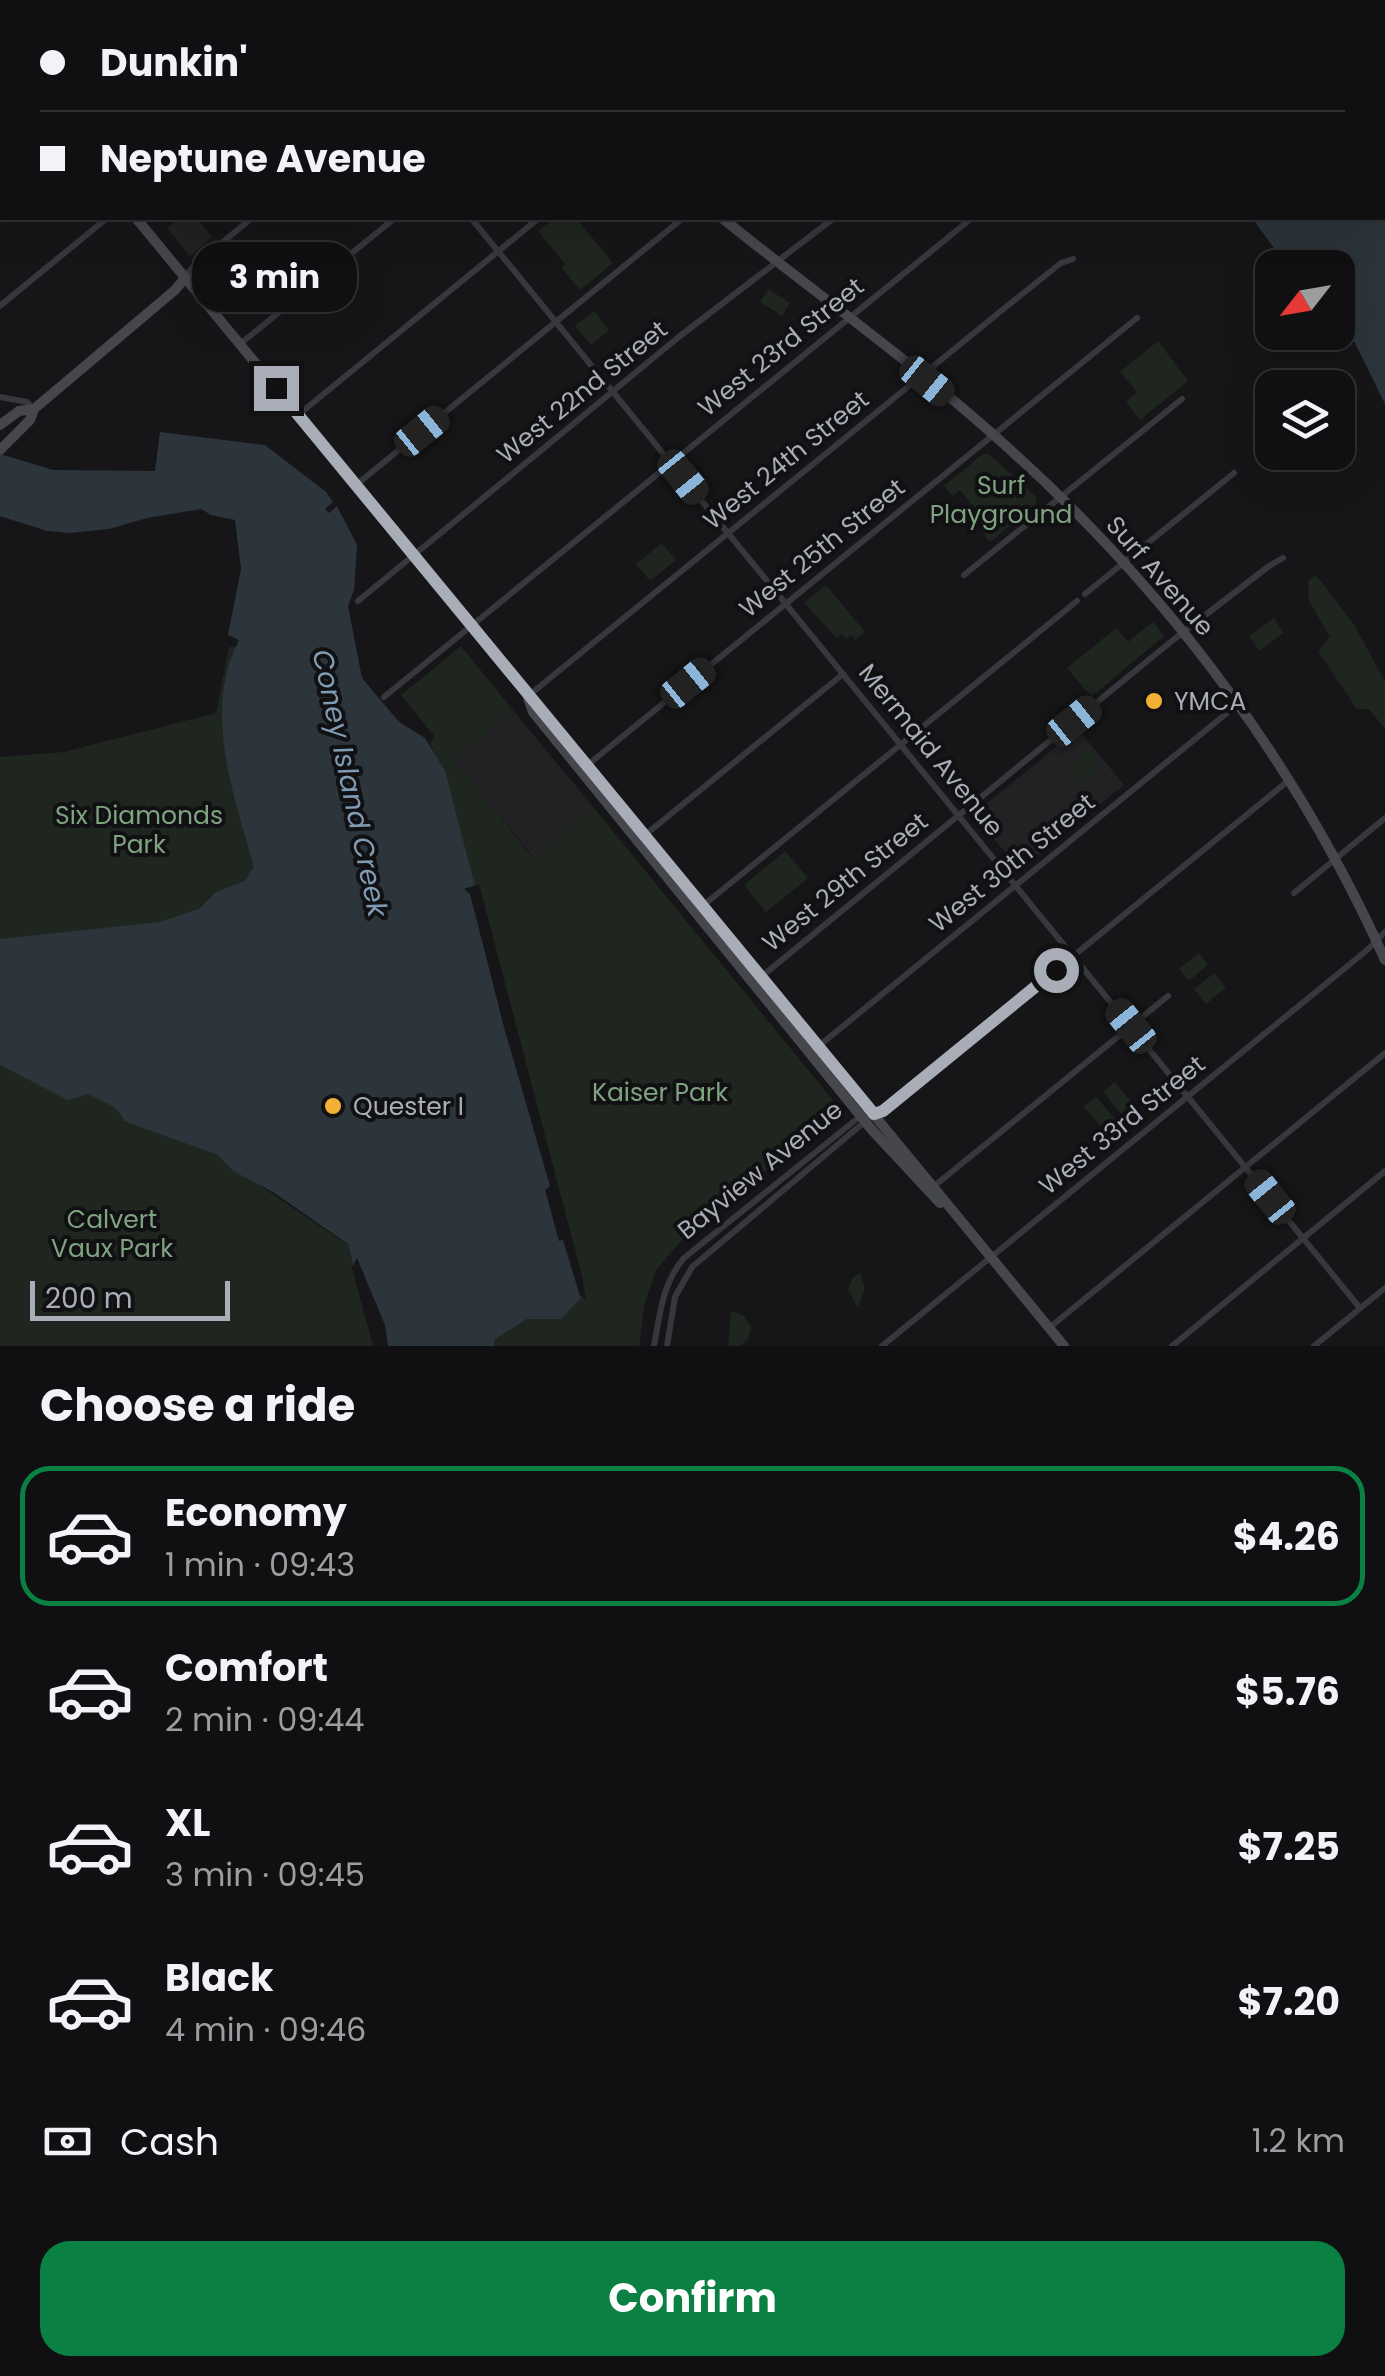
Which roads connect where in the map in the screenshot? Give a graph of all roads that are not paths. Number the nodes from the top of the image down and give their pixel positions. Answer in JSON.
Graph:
{"nodes":[{"id":1,"x":104,"y":220,"type":"edge"},
{"id":2,"x":138,"y":220,"type":"edge"},
{"id":3,"x":250,"y":220,"type":"edge"},
{"id":4,"x":394,"y":220,"type":"edge"},
{"id":5,"x":473,"y":220,"type":"edge"},
{"id":6,"x":537,"y":220,"type":"edge"},
{"id":7,"x":681,"y":220,"type":"edge"},
{"id":8,"x":724,"y":220,"type":"edge"},
{"id":9,"x":831,"y":220,"type":"edge"},
{"id":10,"x":970,"y":220,"type":"edge"},
{"id":11,"x":498,"y":251,"type":"junction"},
{"id":12,"x":1073,"y":259,"type":"dead end"},
{"id":13,"x":777,"y":262,"type":"junction"},
{"id":14,"x":185,"y":278,"type":"junction"},
{"id":15,"x":0,"y":306,"type":"edge"},
{"id":16,"x":848,"y":318,"type":"junction"},
{"id":17,"x":1137,"y":318,"type":"dead end"},
{"id":18,"x":556,"y":322,"type":"junction"},
{"id":19,"x":240,"y":344,"type":"junction"},
{"id":20,"x":921,"y":376,"type":"junction"},
{"id":21,"x":613,"y":392,"type":"junction"},
{"id":22,"x":0,"y":397,"type":"edge"},
{"id":23,"x":1182,"y":399,"type":"dead end"},
{"id":24,"x":34,"y":409,"type":"junction"},
{"id":25,"x":298,"y":415,"type":"junction"},
{"id":26,"x":0,"y":426,"type":"edge"},
{"id":27,"x":993,"y":434,"type":"junction"},
{"id":28,"x":1,"y":449,"type":"edge"},
{"id":29,"x":671,"y":463,"type":"junction"},
{"id":30,"x":1234,"y":472,"type":"dead end"},
{"id":31,"x":355,"y":486,"type":"junction"},
{"id":32,"x":1061,"y":497,"type":"junction"},
{"id":33,"x":728,"y":533,"type":"junction"},
{"id":34,"x":412,"y":556,"type":"junction"},
{"id":35,"x":1283,"y":558,"type":"dead end"},
{"id":36,"x":1124,"y":562,"type":"junction"},
{"id":37,"x":964,"y":575,"type":"dead end"},
{"id":38,"x":1085,"y":594,"type":"dead end"},
{"id":39,"x":358,"y":600,"type":"dead end"},
{"id":40,"x":1076,"y":600,"type":"dead end"},
{"id":41,"x":786,"y":604,"type":"junction"},
{"id":42,"x":470,"y":628,"type":"junction"},
{"id":43,"x":1184,"y":632,"type":"junction"},
{"id":44,"x":843,"y":674,"type":"junction"},
{"id":45,"x":384,"y":697,"type":"dead end"},
{"id":46,"x":528,"y":697,"type":"junction"},
{"id":47,"x":1238,"y":704,"type":"junction"},
{"id":48,"x":901,"y":744,"type":"junction"},
{"id":49,"x":584,"y":768,"type":"junction"},
{"id":50,"x":1289,"y":780,"type":"junction"},
{"id":51,"x":958,"y":815,"type":"junction"},
{"id":52,"x":1385,"y":818,"type":"edge"},
{"id":53,"x":646,"y":836,"type":"junction"},
{"id":54,"x":1335,"y":858,"type":"junction"},
{"id":55,"x":1016,"y":885,"type":"junction"},
{"id":56,"x":1294,"y":893,"type":"dead end"},
{"id":57,"x":699,"y":909,"type":"junction"},
{"id":58,"x":1381,"y":937,"type":"edge"},
{"id":59,"x":1074,"y":956,"type":"junction"},
{"id":60,"x":1385,"y":960,"type":"edge"},
{"id":61,"x":761,"y":976,"type":"junction"},
{"id":62,"x":1168,"y":996,"type":"dead end"},
{"id":63,"x":1131,"y":1026,"type":"junction"},
{"id":64,"x":815,"y":1050,"type":"junction"},
{"id":65,"x":1385,"y":1054,"type":"edge"},
{"id":66,"x":1188,"y":1096,"type":"junction"},
{"id":67,"x":866,"y":1117,"type":"junction"},
{"id":68,"x":1246,"y":1167,"type":"junction"},
{"id":69,"x":1385,"y":1171,"type":"edge"},
{"id":70,"x":931,"y":1188,"type":"junction"},
{"id":71,"x":1304,"y":1238,"type":"junction"},
{"id":72,"x":990,"y":1257,"type":"junction"},
{"id":73,"x":1385,"y":1288,"type":"edge"},
{"id":74,"x":1360,"y":1308,"type":"junction"},
{"id":75,"x":1049,"y":1328,"type":"junction"},
{"id":76,"x":654,"y":1346,"type":"edge"},
{"id":77,"x":667,"y":1346,"type":"edge"},
{"id":78,"x":882,"y":1346,"type":"edge"},
{"id":79,"x":1064,"y":1346,"type":"edge"},
{"id":80,"x":1172,"y":1346,"type":"edge"},
{"id":81,"x":1314,"y":1346,"type":"edge"}],
"edges":[{"from":1,"to":15,"type":"street"},
{"from":2,"to":14,"type":"main road"},
{"from":3,"to":14,"type":"street"},
{"from":4,"to":19,"type":"street"},
{"from":5,"to":11,"type":"street","name":"Mermaid Avenue"},
{"from":6,"to":11,"type":"street"},
{"from":7,"to":18,"type":"street"},
{"from":8,"to":13,"type":"main road","name":"Surf Avenue"},
{"from":9,"to":13,"type":"street","name":"West 22nd Street"},
{"from":10,"to":16,"type":"street","name":"West 23rd Street"},
{"from":11,"to":18,"type":"street","name":"Mermaid Avenue"},
{"from":11,"to":25,"type":"street"},
{"from":12,"to":20,"type":"street","name":"West 24th Street"},
{"from":13,"to":16,"type":"main road","name":"Surf Avenue"},
{"from":13,"to":21,"type":"street","name":"West 22nd Street"},
{"from":14,"to":19,"type":"main road"},
{"from":14,"to":24,"type":"main road"},
{"from":16,"to":20,"type":"main road","name":"Surf Avenue"},
{"from":16,"to":29,"type":"street","name":"West 23rd Street"},
{"from":17,"to":27,"type":"street","name":"West 25th Street"},
{"from":18,"to":21,"type":"street","name":"Mermaid Avenue"},
{"from":18,"to":31,"type":"street"},
{"from":19,"to":25,"type":"main road"},
{"from":20,"to":27,"type":"main road","name":"Surf Avenue"},
{"from":20,"to":33,"type":"street","name":"West 24th Street"},
{"from":21,"to":29,"type":"street","name":"Mermaid Avenue"},
{"from":21,"to":34,"type":"street","name":"West 22nd Street"},
{"from":22,"to":24,"type":"street"},
{"from":23,"to":32,"type":"street"},
{"from":24,"to":26,"type":"main road"},
{"from":24,"to":28,"type":"main road"},
{"from":25,"to":31,"type":"main road"},
{"from":27,"to":32,"type":"main road","name":"Surf Avenue"},
{"from":27,"to":41,"type":"street","name":"West 25th Street"},
{"from":29,"to":33,"type":"street","name":"Mermaid Avenue"},
{"from":29,"to":42,"type":"street","name":"West 23rd Street"},
{"from":30,"to":36,"type":"street"},
{"from":31,"to":34,"type":"main road"},
{"from":32,"to":36,"type":"main road","name":"Surf Avenue"},
{"from":32,"to":37,"type":"street"},
{"from":33,"to":41,"type":"street","name":"Mermaid Avenue"},
{"from":33,"to":46,"type":"street","name":"West 24th Street"},
{"from":34,"to":39,"type":"street","name":"West 22nd Street"},
{"from":34,"to":42,"type":"main road"},
{"from":35,"to":43,"type":"street","name":"West 29th Street"},
{"from":36,"to":38,"type":"street"},
{"from":36,"to":43,"type":"main road","name":"Surf Avenue"},
{"from":40,"to":48,"type":"street"},
{"from":41,"to":44,"type":"street","name":"Mermaid Avenue"},
{"from":41,"to":49,"type":"street","name":"West 25th Street"},
{"from":42,"to":45,"type":"street","name":"West 23rd Street"},
{"from":42,"to":46,"type":"main road"},
{"from":43,"to":47,"type":"main road","name":"Surf Avenue"},
{"from":43,"to":51,"type":"street","name":"West 29th Street"},
{"from":44,"to":48,"type":"street","name":"Mermaid Avenue"},
{"from":44,"to":53,"type":"street"},
{"from":46,"to":49,"type":"main road"},
{"from":47,"to":50,"type":"main road","name":"Surf Avenue"},
{"from":47,"to":55,"type":"street","name":"West 30th Street"},
{"from":48,"to":51,"type":"street","name":"Mermaid Avenue"},
{"from":48,"to":57,"type":"street"},
{"from":49,"to":53,"type":"main road"},
{"from":49,"to":57,"type":"main road"},
{"from":50,"to":54,"type":"main road","name":"Surf Avenue"},
{"from":50,"to":59,"type":"street"},
{"from":51,"to":55,"type":"street","name":"Mermaid Avenue"},
{"from":51,"to":61,"type":"street","name":"West 29th Street"},
{"from":52,"to":54,"type":"street"},
{"from":53,"to":57,"type":"main road"},
{"from":54,"to":56,"type":"street"},
{"from":54,"to":58,"type":"main road","name":"Surf Avenue"},
{"from":55,"to":59,"type":"street","name":"Mermaid Avenue"},
{"from":55,"to":64,"type":"street","name":"West 30th Street"},
{"from":57,"to":61,"type":"main road"},
{"from":57,"to":64,"type":"main road"},
{"from":58,"to":60,"type":"main road","name":"Surf Avenue"},
{"from":58,"to":66,"type":"street","name":"West 33rd Street"},
{"from":59,"to":63,"type":"street","name":"Mermaid Avenue"},
{"from":59,"to":67,"type":"street"},
{"from":61,"to":64,"type":"main road"},
{"from":62,"to":63,"type":"street"},
{"from":63,"to":66,"type":"street","name":"Mermaid Avenue"},
{"from":63,"to":70,"type":"street"},
{"from":64,"to":67,"type":"main road"},
{"from":65,"to":68,"type":"street"},
{"from":66,"to":68,"type":"street","name":"Mermaid Avenue"},
{"from":66,"to":72,"type":"street","name":"West 33rd Street"},
{"from":67,"to":70,"type":"main road"},
{"from":67,"to":76,"type":"street","name":"Bayview Avenue"},
{"from":67,"to":77,"type":"street","name":"Bayview Avenue"},
{"from":68,"to":71,"type":"street","name":"Mermaid Avenue"},
{"from":68,"to":75,"type":"street"},
{"from":69,"to":71,"type":"street"},
{"from":70,"to":72,"type":"main road"},
{"from":71,"to":74,"type":"street","name":"Mermaid Avenue"},
{"from":71,"to":80,"type":"street"},
{"from":72,"to":75,"type":"main road"},
{"from":72,"to":78,"type":"street","name":"West 33rd Street"},
{"from":73,"to":74,"type":"street"},
{"from":74,"to":81,"type":"street"},
{"from":75,"to":79,"type":"main road"}]}
